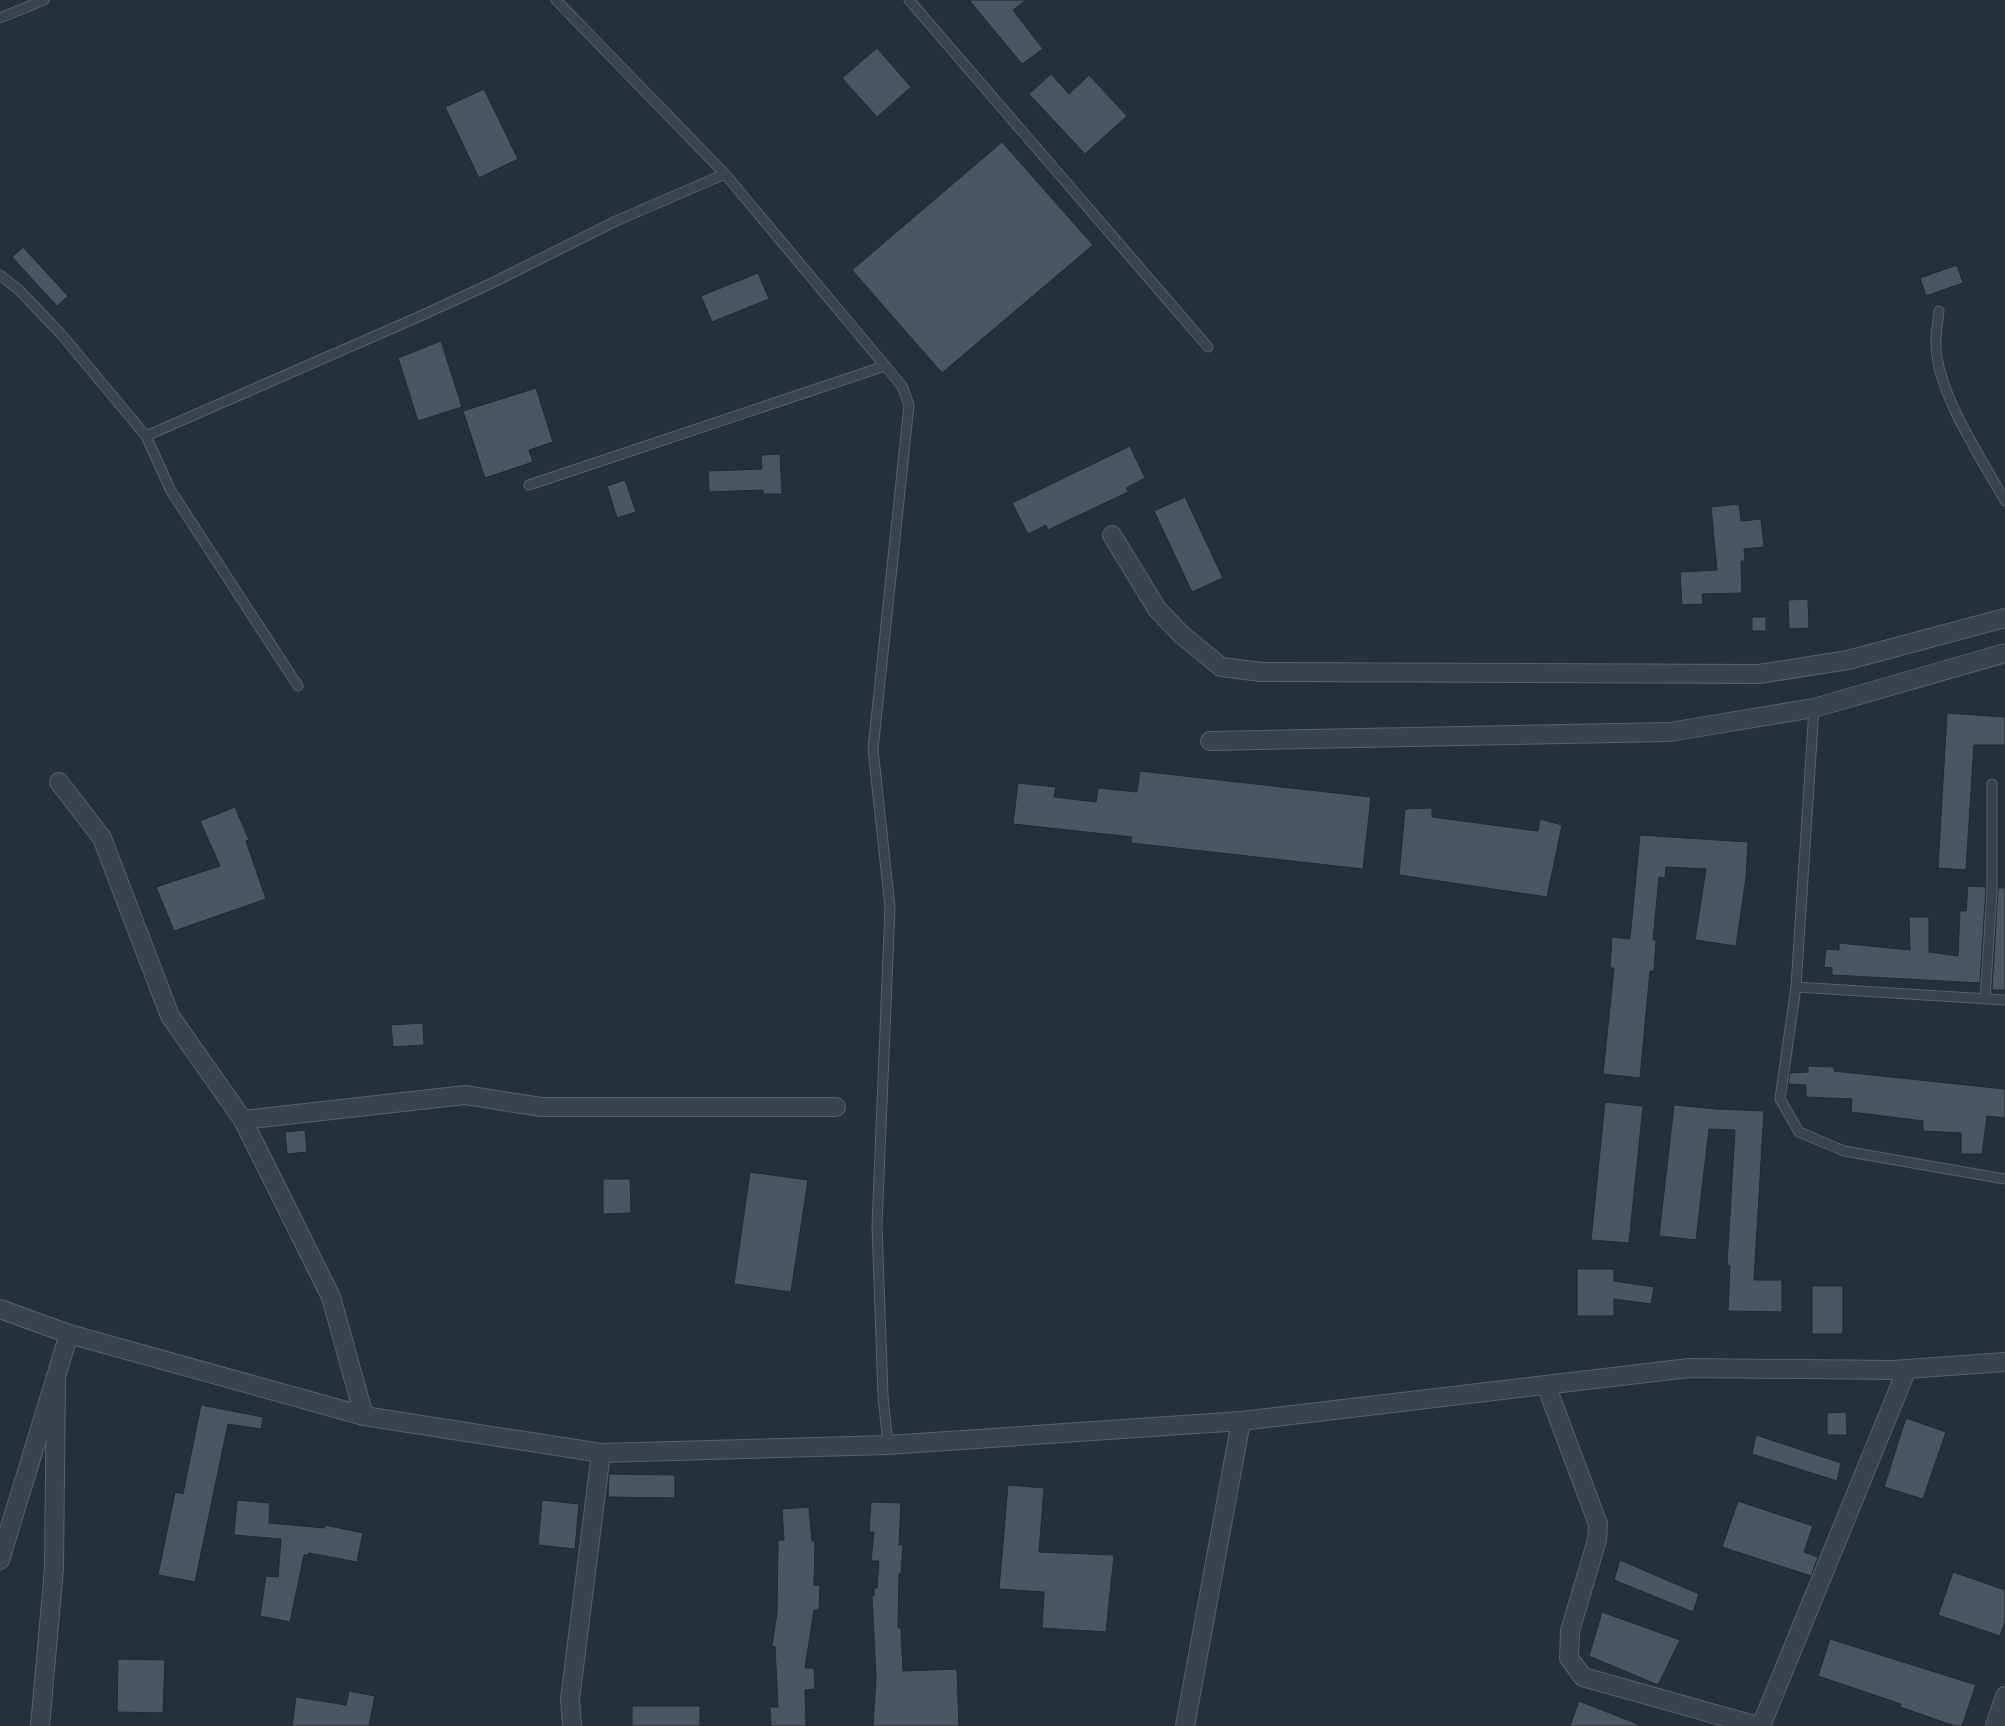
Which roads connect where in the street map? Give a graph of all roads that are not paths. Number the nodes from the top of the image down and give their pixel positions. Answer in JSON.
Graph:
{"nodes":[{"id":1,"x":44,"y":0,"type":"edge"},
{"id":2,"x":556,"y":0,"type":"edge"},
{"id":3,"x":909,"y":0,"type":"edge"},
{"id":4,"x":0,"y":18,"type":"edge"},
{"id":5,"x":725,"y":174,"type":"junction"},
{"id":6,"x":0,"y":275,"type":"edge"},
{"id":7,"x":1939,"y":311,"type":"dead end"},
{"id":8,"x":1208,"y":347,"type":"dead end"},
{"id":9,"x":885,"y":366,"type":"junction"},
{"id":10,"x":146,"y":436,"type":"junction"},
{"id":11,"x":529,"y":485,"type":"dead end"},
{"id":12,"x":2005,"y":501,"type":"edge"},
{"id":13,"x":1112,"y":535,"type":"dead end"},
{"id":14,"x":2005,"y":618,"type":"edge"},
{"id":15,"x":2005,"y":653,"type":"edge"},
{"id":16,"x":298,"y":686,"type":"dead end"},
{"id":17,"x":1814,"y":708,"type":"junction"},
{"id":18,"x":1210,"y":741,"type":"dead end"},
{"id":19,"x":59,"y":782,"type":"dead end"},
{"id":20,"x":1992,"y":784,"type":"dead end"},
{"id":21,"x":1796,"y":987,"type":"junction"},
{"id":22,"x":1985,"y":999,"type":"junction"},
{"id":23,"x":2005,"y":1000,"type":"edge"},
{"id":24,"x":836,"y":1107,"type":"dead end"},
{"id":25,"x":243,"y":1120,"type":"junction"},
{"id":26,"x":2005,"y":1179,"type":"edge"},
{"id":27,"x":0,"y":1309,"type":"edge"},
{"id":28,"x":69,"y":1334,"type":"junction"},
{"id":29,"x":2005,"y":1362,"type":"edge"},
{"id":30,"x":1907,"y":1369,"type":"junction"},
{"id":31,"x":56,"y":1379,"type":"junction"},
{"id":32,"x":1546,"y":1385,"type":"junction"},
{"id":33,"x":364,"y":1416,"type":"junction"},
{"id":34,"x":1241,"y":1421,"type":"junction"},
{"id":35,"x":888,"y":1445,"type":"junction"},
{"id":36,"x":601,"y":1453,"type":"junction"},
{"id":37,"x":0,"y":1560,"type":"edge"},
{"id":38,"x":2005,"y":1696,"type":"edge"},
{"id":39,"x":40,"y":1726,"type":"edge"},
{"id":40,"x":572,"y":1726,"type":"edge"},
{"id":41,"x":1185,"y":1726,"type":"edge"},
{"id":42,"x":1757,"y":1726,"type":"edge"},
{"id":43,"x":1761,"y":1726,"type":"edge"},
{"id":44,"x":1995,"y":1726,"type":"edge"}],
"edges":[{"from":1,"to":4,"type":"lane"},
{"from":2,"to":5,"type":"lane"},
{"from":3,"to":8,"type":"lane"},
{"from":5,"to":9,"type":"lane"},
{"from":5,"to":10,"type":"lane"},
{"from":6,"to":10,"type":"lane"},
{"from":7,"to":12,"type":"lane"},
{"from":9,"to":11,"type":"lane"},
{"from":9,"to":35,"type":"lane"},
{"from":10,"to":16,"type":"lane"},
{"from":13,"to":14,"type":"street"},
{"from":15,"to":17,"type":"street"},
{"from":17,"to":18,"type":"street"},
{"from":17,"to":21,"type":"lane"},
{"from":19,"to":25,"type":"street"},
{"from":20,"to":22,"type":"lane"},
{"from":21,"to":22,"type":"lane"},
{"from":21,"to":26,"type":"lane"},
{"from":22,"to":23,"type":"lane"},
{"from":24,"to":25,"type":"street"},
{"from":25,"to":33,"type":"street"},
{"from":27,"to":28,"type":"street"},
{"from":28,"to":31,"type":"street"},
{"from":28,"to":33,"type":"street"},
{"from":29,"to":30,"type":"street"},
{"from":30,"to":32,"type":"street"},
{"from":30,"to":43,"type":"street"},
{"from":31,"to":37,"type":"street"},
{"from":31,"to":39,"type":"street"},
{"from":32,"to":34,"type":"street"},
{"from":32,"to":42,"type":"street"},
{"from":33,"to":36,"type":"street"},
{"from":34,"to":35,"type":"street"},
{"from":34,"to":41,"type":"street"},
{"from":35,"to":36,"type":"street"},
{"from":36,"to":40,"type":"street"},
{"from":38,"to":44,"type":"street"}]}
